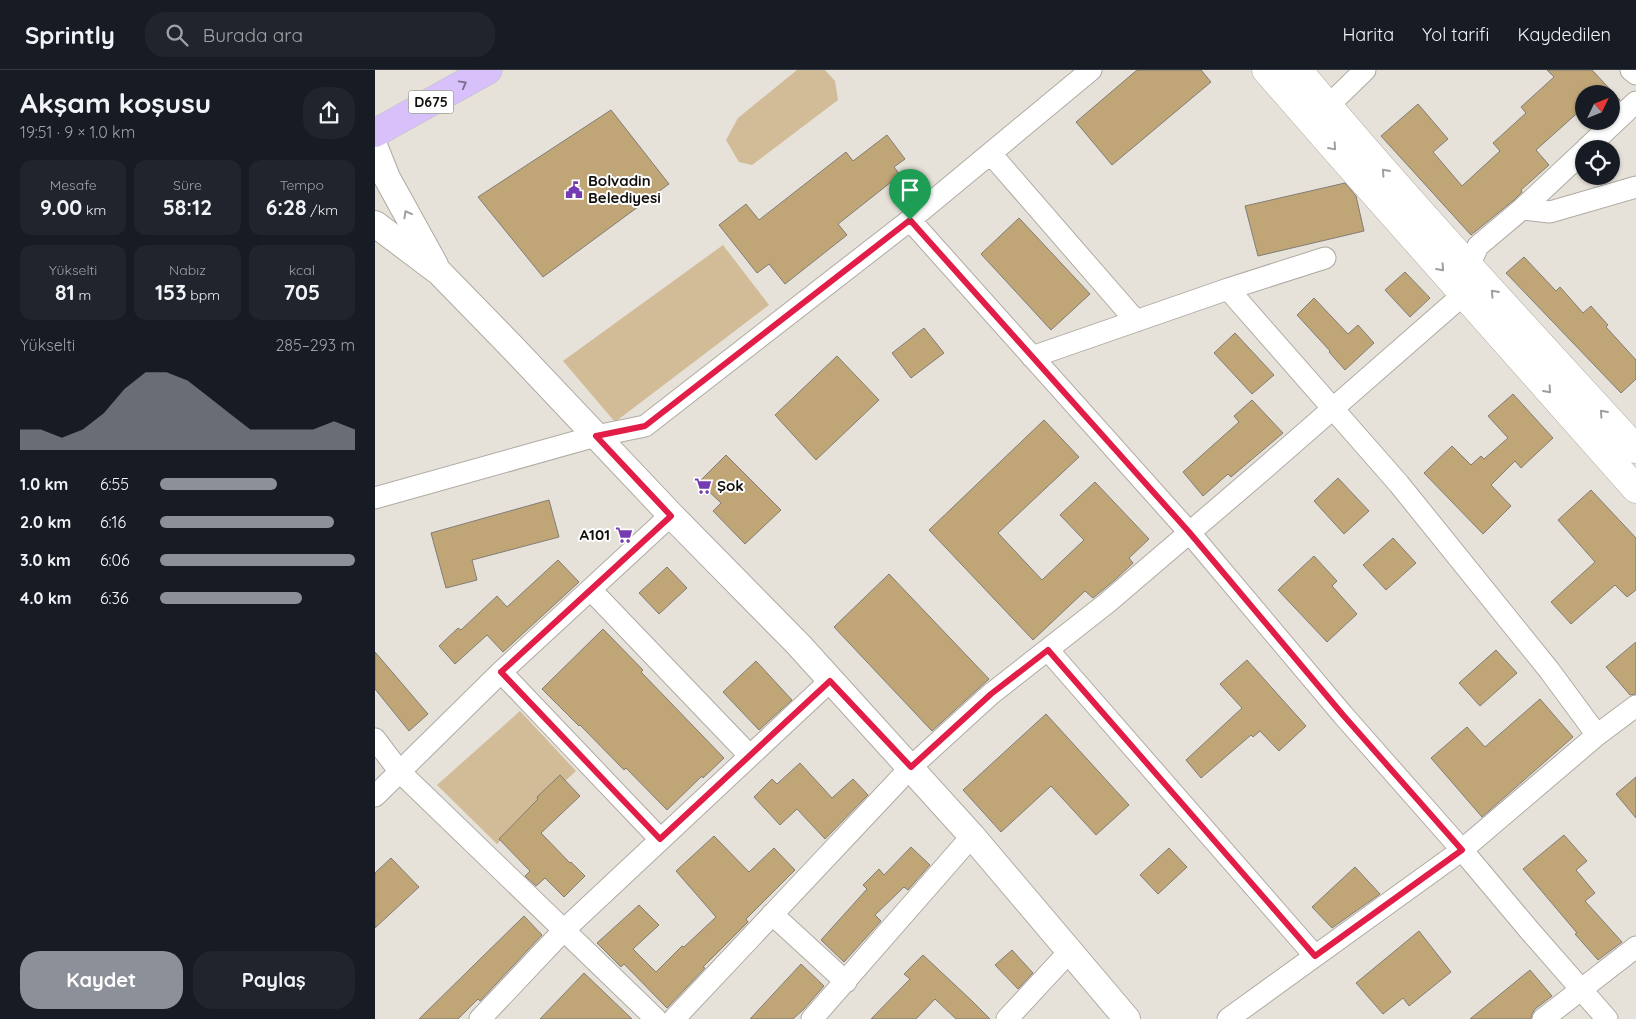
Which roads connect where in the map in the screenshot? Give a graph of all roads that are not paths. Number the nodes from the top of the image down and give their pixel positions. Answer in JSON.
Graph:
{"nodes":[{"id":1,"x":488,"y":70,"type":"edge"},
{"id":2,"x":1091,"y":70,"type":"edge"},
{"id":3,"x":1267,"y":70,"type":"edge"},
{"id":4,"x":1298,"y":70,"type":"edge"},
{"id":5,"x":1365,"y":70,"type":"edge"},
{"id":6,"x":1631,"y":70,"type":"edge"},
{"id":7,"x":1636,"y":74,"type":"edge"},
{"id":8,"x":1636,"y":102,"type":"edge"},
{"id":9,"x":1319,"y":113,"type":"junction"},
{"id":10,"x":375,"y":133,"type":"edge"},
{"id":11,"x":1596,"y":140,"type":"edge"},
{"id":12,"x":375,"y":148,"type":"edge"},
{"id":13,"x":991,"y":154,"type":"junction"},
{"id":14,"x":1575,"y":159,"type":"edge"},
{"id":15,"x":1636,"y":187,"type":"edge"},
{"id":16,"x":1522,"y":209,"type":"junction"},
{"id":17,"x":910,"y":220,"type":"junction"},
{"id":18,"x":375,"y":224,"type":"edge"},
{"id":19,"x":1325,"y":258,"type":"dead end"},
{"id":20,"x":1469,"y":266,"type":"junction"},
{"id":21,"x":439,"y":272,"type":"junction"},
{"id":22,"x":1228,"y":290,"type":"junction"},
{"id":23,"x":1464,"y":294,"type":"junction"},
{"id":24,"x":1136,"y":321,"type":"junction"},
{"id":25,"x":1032,"y":357,"type":"junction"},
{"id":26,"x":1332,"y":409,"type":"junction"},
{"id":27,"x":596,"y":436,"type":"junction"},
{"id":28,"x":1636,"y":449,"type":"edge"},
{"id":29,"x":1636,"y":489,"type":"edge"},
{"id":30,"x":375,"y":498,"type":"edge"},
{"id":31,"x":671,"y":516,"type":"junction"},
{"id":32,"x":1189,"y":532,"type":"junction"},
{"id":33,"x":591,"y":590,"type":"junction"},
{"id":34,"x":1048,"y":650,"type":"junction"},
{"id":35,"x":501,"y":672,"type":"junction"},
{"id":36,"x":830,"y":681,"type":"junction"},
{"id":37,"x":1636,"y":706,"type":"edge"},
{"id":38,"x":1597,"y":735,"type":"junction"},
{"id":39,"x":375,"y":739,"type":"edge"},
{"id":40,"x":750,"y":756,"type":"junction"},
{"id":41,"x":911,"y":767,"type":"junction"},
{"id":42,"x":399,"y":772,"type":"junction"},
{"id":43,"x":375,"y":796,"type":"edge"},
{"id":44,"x":972,"y":836,"type":"junction"},
{"id":45,"x":660,"y":839,"type":"junction"},
{"id":46,"x":1462,"y":850,"type":"junction"},
{"id":47,"x":772,"y":914,"type":"junction"},
{"id":48,"x":563,"y":930,"type":"junction"},
{"id":49,"x":1636,"y":947,"type":"edge"},
{"id":50,"x":1070,"y":951,"type":"junction"},
{"id":51,"x":1315,"y":956,"type":"junction"},
{"id":52,"x":846,"y":982,"type":"junction"},
{"id":53,"x":1581,"y":990,"type":"junction"},
{"id":54,"x":480,"y":1019,"type":"edge"},
{"id":55,"x":656,"y":1019,"type":"edge"},
{"id":56,"x":674,"y":1019,"type":"edge"},
{"id":57,"x":812,"y":1019,"type":"edge"},
{"id":58,"x":1007,"y":1019,"type":"edge"},
{"id":59,"x":1127,"y":1019,"type":"edge"},
{"id":60,"x":1229,"y":1019,"type":"edge"},
{"id":61,"x":1543,"y":1019,"type":"edge"},
{"id":62,"x":1607,"y":1019,"type":"edge"}],
"edges":[{"from":10,"to":1,"type":"highway","number":"D675","one_way":true},
{"from":2,"to":13,"type":"street"},
{"from":3,"to":9,"type":"main road"},
{"from":4,"to":9,"type":"main road"},
{"from":5,"to":9,"type":"street"},
{"from":6,"to":7,"type":"street"},
{"from":8,"to":11,"type":"street"},
{"from":20,"to":9,"type":"main road","one_way":true},
{"from":9,"to":23,"type":"main road","one_way":true},
{"from":21,"to":12,"type":"street","one_way":true},
{"from":13,"to":17,"type":"street"},
{"from":13,"to":24,"type":"street"},
{"from":14,"to":16,"type":"street"},
{"from":15,"to":16,"type":"street"},
{"from":16,"to":20,"type":"street"},
{"from":17,"to":25,"type":"street"},
{"from":17,"to":27,"type":"street"},
{"from":18,"to":21,"type":"street"},
{"from":19,"to":22,"type":"street"},
{"from":20,"to":23,"type":"street"},
{"from":28,"to":20,"type":"main road","one_way":true},
{"from":21,"to":27,"type":"street"},
{"from":22,"to":24,"type":"street"},
{"from":22,"to":26,"type":"street"},
{"from":23,"to":26,"type":"street"},
{"from":23,"to":29,"type":"main road","one_way":true},
{"from":24,"to":25,"type":"street"},
{"from":25,"to":32,"type":"street"},
{"from":26,"to":32,"type":"street"},
{"from":26,"to":38,"type":"street"},
{"from":27,"to":30,"type":"street"},
{"from":27,"to":31,"type":"street"},
{"from":31,"to":33,"type":"street"},
{"from":31,"to":36,"type":"street"},
{"from":32,"to":34,"type":"street"},
{"from":32,"to":46,"type":"street"},
{"from":33,"to":35,"type":"street"},
{"from":33,"to":40,"type":"street"},
{"from":34,"to":41,"type":"street"},
{"from":34,"to":51,"type":"street"},
{"from":35,"to":42,"type":"street"},
{"from":35,"to":45,"type":"street"},
{"from":36,"to":40,"type":"street"},
{"from":36,"to":41,"type":"street"},
{"from":37,"to":38,"type":"street"},
{"from":38,"to":46,"type":"street"},
{"from":39,"to":42,"type":"street"},
{"from":40,"to":45,"type":"street"},
{"from":41,"to":44,"type":"street"},
{"from":41,"to":47,"type":"street"},
{"from":42,"to":43,"type":"street"},
{"from":42,"to":48,"type":"street"},
{"from":44,"to":50,"type":"street"},
{"from":44,"to":52,"type":"street"},
{"from":45,"to":48,"type":"street"},
{"from":46,"to":51,"type":"street"},
{"from":46,"to":53,"type":"street"},
{"from":47,"to":52,"type":"street"},
{"from":47,"to":56,"type":"street"},
{"from":48,"to":54,"type":"street"},
{"from":48,"to":55,"type":"street"},
{"from":49,"to":53,"type":"street"},
{"from":50,"to":58,"type":"street"},
{"from":50,"to":59,"type":"street"},
{"from":51,"to":60,"type":"street"},
{"from":52,"to":57,"type":"street"},
{"from":53,"to":61,"type":"street"},
{"from":53,"to":62,"type":"street"}]}
